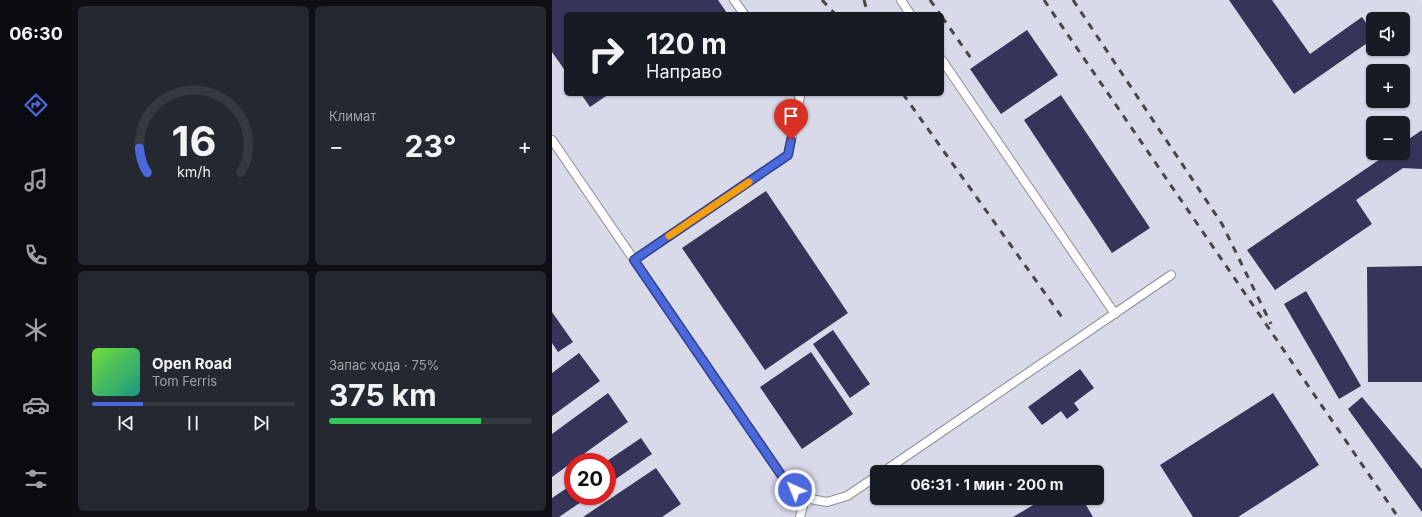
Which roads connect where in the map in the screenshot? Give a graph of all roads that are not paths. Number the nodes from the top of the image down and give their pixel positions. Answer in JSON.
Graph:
{"nodes":[{"id":1,"x":734,"y":0,"type":"edge"},
{"id":2,"x":901,"y":0,"type":"edge"},
{"id":3,"x":743,"y":12,"type":"edge"},
{"id":4,"x":909,"y":12,"type":"edge"},
{"id":5,"x":944,"y":63,"type":"edge"},
{"id":6,"x":800,"y":96,"type":"edge"},
{"id":7,"x":552,"y":140,"type":"edge"},
{"id":8,"x":634,"y":260,"type":"junction"},
{"id":9,"x":1171,"y":275,"type":"dead end"},
{"id":10,"x":1115,"y":314,"type":"junction"},
{"id":11,"x":893,"y":465,"type":"edge"},
{"id":12,"x":870,"y":481,"type":"edge"},
{"id":13,"x":805,"y":498,"type":"junction"},
{"id":14,"x":800,"y":517,"type":"edge"}],
"edges":[{"from":1,"to":3,"type":"lane"},
{"from":2,"to":4,"type":"lane"},
{"from":5,"to":10,"type":"lane"},
{"from":6,"to":8,"type":"lane"},
{"from":7,"to":8,"type":"lane"},
{"from":8,"to":13,"type":"lane"},
{"from":9,"to":10,"type":"lane"},
{"from":10,"to":11,"type":"lane"},
{"from":12,"to":13,"type":"lane"},
{"from":13,"to":14,"type":"lane"}]}
